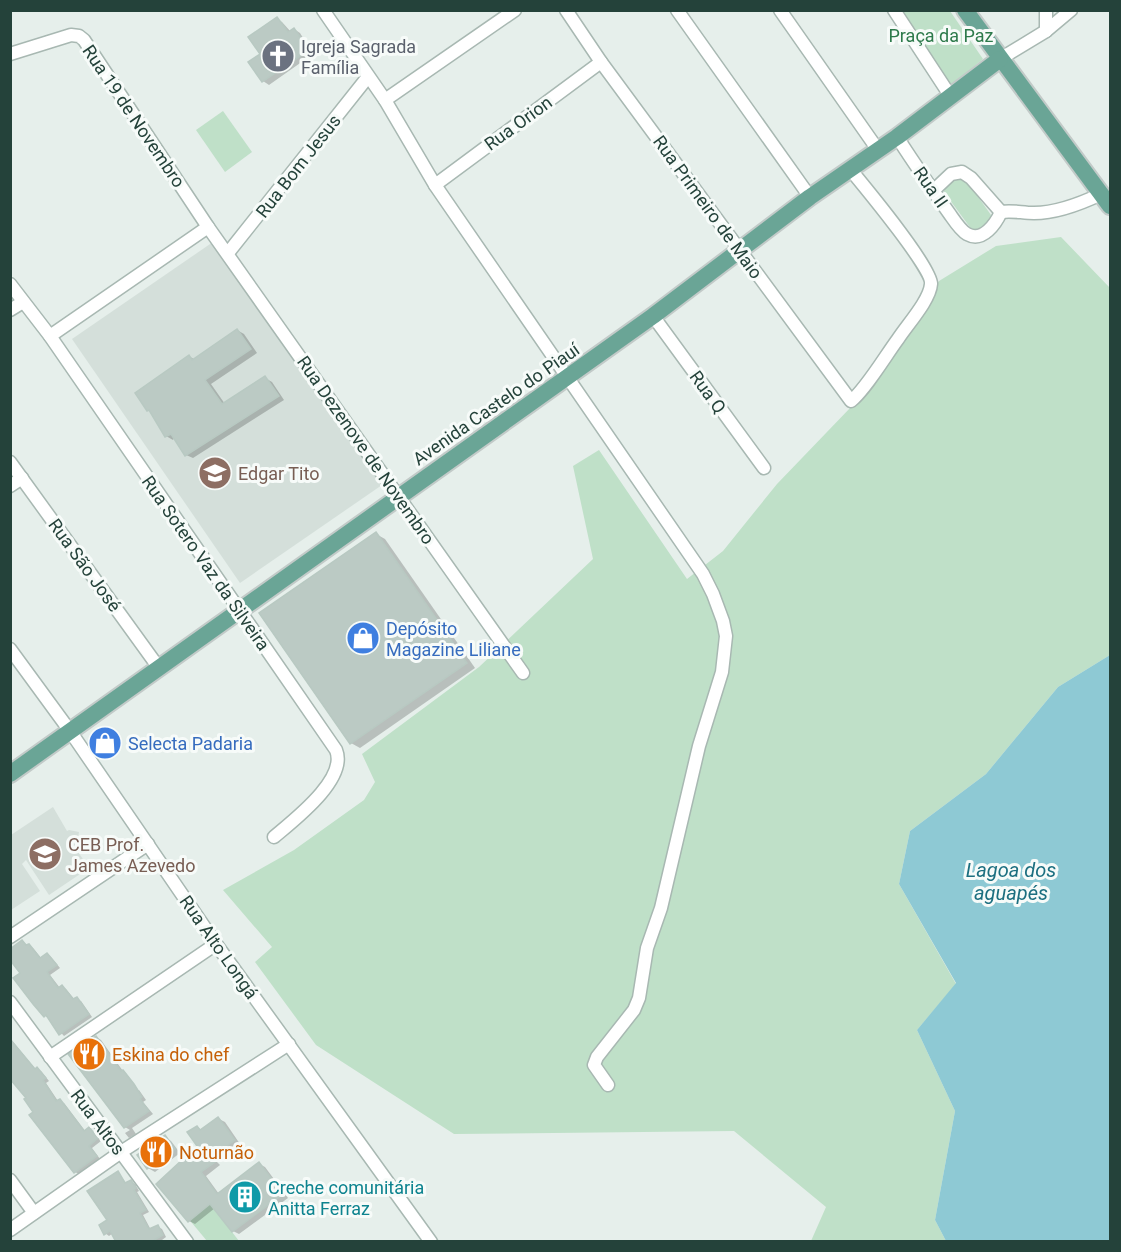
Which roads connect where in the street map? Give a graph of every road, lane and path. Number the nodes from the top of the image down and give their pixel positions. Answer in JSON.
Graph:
{"nodes":[{"id":1,"x":323,"y":10,"type":"edge"},
{"id":2,"x":515,"y":10,"type":"edge"},
{"id":3,"x":566,"y":10,"type":"edge"},
{"id":4,"x":677,"y":10,"type":"edge"},
{"id":5,"x":780,"y":10,"type":"edge"},
{"id":6,"x":894,"y":10,"type":"edge"},
{"id":7,"x":965,"y":10,"type":"edge"},
{"id":8,"x":1046,"y":10,"type":"edge"},
{"id":9,"x":1071,"y":10,"type":"edge"},
{"id":10,"x":1046,"y":31,"type":"junction"},
{"id":11,"x":10,"y":54,"type":"edge"},
{"id":12,"x":1000,"y":60,"type":"junction"},
{"id":13,"x":601,"y":62,"type":"junction"},
{"id":14,"x":368,"y":78,"type":"junction"},
{"id":15,"x":951,"y":97,"type":"junction"},
{"id":16,"x":385,"y":100,"type":"junction"},
{"id":17,"x":897,"y":137,"type":"junction"},
{"id":18,"x":878,"y":150,"type":"junction"},
{"id":19,"x":850,"y":169,"type":"junction"},
{"id":20,"x":435,"y":185,"type":"junction"},
{"id":21,"x":933,"y":191,"type":"junction"},
{"id":22,"x":810,"y":197,"type":"junction"},
{"id":23,"x":1106,"y":200,"type":"edge"},
{"id":24,"x":1001,"y":212,"type":"junction"},
{"id":25,"x":208,"y":227,"type":"junction"},
{"id":26,"x":740,"y":250,"type":"junction"},
{"id":27,"x":228,"y":253,"type":"junction"},
{"id":28,"x":10,"y":284,"type":"edge"},
{"id":29,"x":23,"y":302,"type":"junction"},
{"id":30,"x":10,"y":310,"type":"edge"},
{"id":31,"x":653,"y":316,"type":"junction"},
{"id":32,"x":50,"y":336,"type":"junction"},
{"id":33,"x":566,"y":378,"type":"junction"},
{"id":34,"x":10,"y":462,"type":"edge"},
{"id":35,"x":764,"y":468,"type":"dead end"},
{"id":36,"x":22,"y":478,"type":"junction"},
{"id":37,"x":10,"y":486,"type":"edge"},
{"id":38,"x":398,"y":497,"type":"junction"},
{"id":39,"x":239,"y":612,"type":"junction"},
{"id":40,"x":10,"y":649,"type":"edge"},
{"id":41,"x":159,"y":668,"type":"junction"},
{"id":42,"x":523,"y":673,"type":"dead end"},
{"id":43,"x":70,"y":731,"type":"junction"},
{"id":44,"x":10,"y":774,"type":"edge"},
{"id":45,"x":274,"y":837,"type":"dead end"},
{"id":46,"x":148,"y":844,"type":"junction"},
{"id":47,"x":10,"y":937,"type":"edge"},
{"id":48,"x":216,"y":944,"type":"junction"},
{"id":49,"x":10,"y":1002,"type":"edge"},
{"id":50,"x":289,"y":1044,"type":"junction"},
{"id":51,"x":50,"y":1058,"type":"junction"},
{"id":52,"x":608,"y":1085,"type":"dead end"},
{"id":53,"x":121,"y":1152,"type":"junction"},
{"id":54,"x":10,"y":1180,"type":"edge"},
{"id":55,"x":34,"y":1213,"type":"junction"},
{"id":56,"x":10,"y":1230,"type":"edge"},
{"id":57,"x":187,"y":1242,"type":"edge"},
{"id":58,"x":431,"y":1242,"type":"edge"}],
"edges":[{"from":1,"to":14,"type":"street"},
{"from":2,"to":16,"type":"street"},
{"from":3,"to":13,"type":"street","name":"Rua Primeiro de Maio"},
{"from":4,"to":22,"type":"street"},
{"from":5,"to":18,"type":"street"},
{"from":6,"to":15,"type":"street"},
{"from":7,"to":12,"type":"main road"},
{"from":8,"to":10,"type":"street"},
{"from":9,"to":10,"type":"street"},
{"from":10,"to":12,"type":"street"},
{"from":11,"to":25,"type":"street","name":"Rua 19 de Novembro"},
{"from":12,"to":15,"type":"main road","name":"Avenida Castelo do Piauí"},
{"from":12,"to":23,"type":"main road"},
{"from":13,"to":20,"type":"street","name":"Rua Orion"},
{"from":13,"to":26,"type":"street","name":"Rua Primeiro de Maio"},
{"from":14,"to":16,"type":"street"},
{"from":14,"to":27,"type":"street","name":"Rua Bom Jesus"},
{"from":15,"to":17,"type":"main road","name":"Avenida Castelo do Piauí"},
{"from":16,"to":20,"type":"street"},
{"from":17,"to":18,"type":"main road","name":"Avenida Castelo do Piauí"},
{"from":17,"to":21,"type":"street","name":"Rua II"},
{"from":18,"to":19,"type":"main road","name":"Avenida Castelo do Piauí"},
{"from":19,"to":22,"type":"main road","name":"Avenida Castelo do Piauí"},
{"from":19,"to":26,"type":"street","name":"Rua Primeiro de Maio"},
{"from":20,"to":33,"type":"street"},
{"from":21,"to":24,"type":"street"},
{"from":21,"to":24,"type":"street","name":"Rua II"},
{"from":22,"to":26,"type":"main road","name":"Avenida Castelo do Piauí"},
{"from":23,"to":24,"type":"street"},
{"from":25,"to":27,"type":"street","name":"Rua Dezenove de Novembro"},
{"from":25,"to":32,"type":"street"},
{"from":26,"to":31,"type":"main road","name":"Avenida Castelo do Piauí"},
{"from":27,"to":38,"type":"street","name":"Rua Dezenove de Novembro"},
{"from":28,"to":29,"type":"street","name":"Rua Sotero Vaz da Silveira"},
{"from":29,"to":30,"type":"street"},
{"from":29,"to":32,"type":"street","name":"Rua Sotero Vaz da Silveira"},
{"from":31,"to":33,"type":"main road","name":"Avenida Castelo do Piauí"},
{"from":31,"to":35,"type":"street","name":"Rua Q"},
{"from":32,"to":39,"type":"street","name":"Rua Sotero Vaz da Silveira"},
{"from":33,"to":38,"type":"main road","name":"Avenida Castelo do Piauí"},
{"from":33,"to":52,"type":"street"},
{"from":34,"to":36,"type":"street","name":"Rua São José"},
{"from":36,"to":37,"type":"street"},
{"from":36,"to":41,"type":"street","name":"Rua São José"},
{"from":38,"to":39,"type":"main road","name":"Avenida Castelo do Piauí"},
{"from":38,"to":42,"type":"street","name":"Rua Dezenove de Novembro"},
{"from":39,"to":41,"type":"main road","name":"Avenida Castelo do Piauí"},
{"from":39,"to":45,"type":"street","name":"Rua Sotero Vaz da Silveira"},
{"from":40,"to":43,"type":"street","name":"Rua Alto Longá"},
{"from":41,"to":43,"type":"main road","name":"Avenida Castelo do Piauí"},
{"from":43,"to":44,"type":"main road","name":"Avenida Castelo do Piauí"},
{"from":43,"to":46,"type":"street","name":"Rua Alto Longá"},
{"from":46,"to":47,"type":"street"},
{"from":46,"to":48,"type":"street","name":"Rua Alto Longá"},
{"from":48,"to":50,"type":"street","name":"Rua Alto Longá"},
{"from":48,"to":51,"type":"street"},
{"from":49,"to":51,"type":"street","name":"Rua Altos"},
{"from":50,"to":53,"type":"street"},
{"from":50,"to":58,"type":"street","name":"Rua Alto Longá"},
{"from":51,"to":53,"type":"street","name":"Rua Altos"},
{"from":53,"to":55,"type":"street"},
{"from":53,"to":57,"type":"street","name":"Rua Altos"},
{"from":54,"to":55,"type":"street"},
{"from":55,"to":56,"type":"street"}]}
